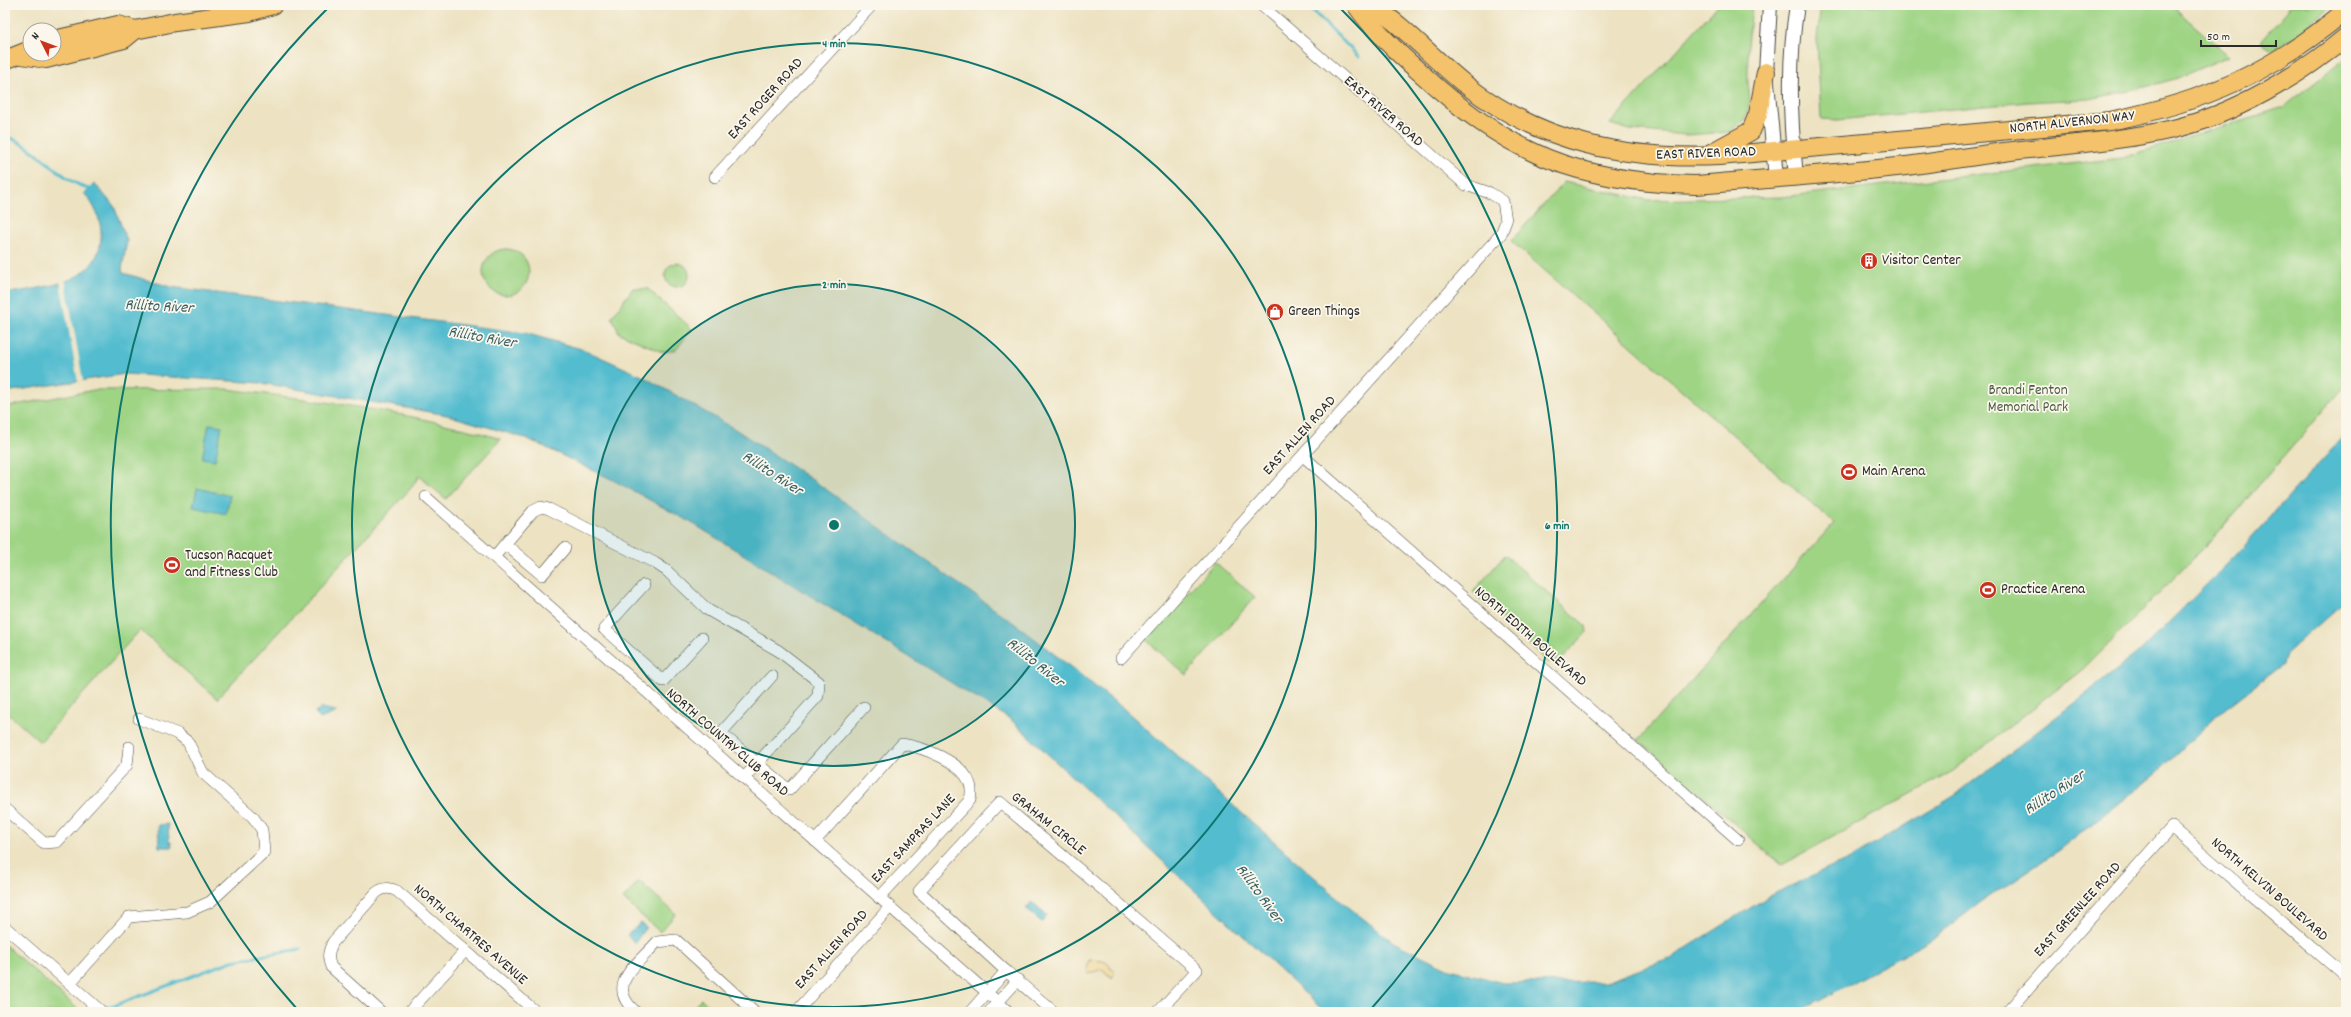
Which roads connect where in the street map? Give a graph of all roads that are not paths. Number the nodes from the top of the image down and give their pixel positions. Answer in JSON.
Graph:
{"nodes":[{"id":1,"x":273,"y":5,"type":"edge"},
{"id":2,"x":872,"y":5,"type":"edge"},
{"id":3,"x":1261,"y":5,"type":"edge"},
{"id":4,"x":1356,"y":5,"type":"edge"},
{"id":5,"x":1371,"y":5,"type":"edge"},
{"id":6,"x":1770,"y":5,"type":"edge"},
{"id":7,"x":1797,"y":5,"type":"edge"},
{"id":8,"x":2346,"y":10,"type":"edge"},
{"id":9,"x":135,"y":30,"type":"junction"},
{"id":10,"x":2346,"y":36,"type":"edge"},
{"id":11,"x":62,"y":38,"type":"edge"},
{"id":12,"x":22,"y":54,"type":"edge"},
{"id":13,"x":62,"y":55,"type":"edge"},
{"id":14,"x":5,"y":60,"type":"edge"},
{"id":15,"x":1766,"y":72,"type":"junction"},
{"id":16,"x":1794,"y":149,"type":"junction"},
{"id":17,"x":1773,"y":151,"type":"junction"},
{"id":18,"x":1705,"y":157,"type":"junction"},
{"id":19,"x":1796,"y":176,"type":"junction"},
{"id":20,"x":715,"y":177,"type":"dead end"},
{"id":21,"x":1776,"y":178,"type":"junction"},
{"id":22,"x":1501,"y":234,"type":"joint"},
{"id":23,"x":1303,"y":456,"type":"junction"},
{"id":24,"x":426,"y":497,"type":"dead end"},
{"id":25,"x":504,"y":544,"type":"junction"},
{"id":26,"x":565,"y":548,"type":"dead end"},
{"id":27,"x":494,"y":557,"type":"junction"},
{"id":28,"x":644,"y":585,"type":"dead end"},
{"id":29,"x":702,"y":638,"type":"dead end"},
{"id":30,"x":631,"y":653,"type":"junction"},
{"id":31,"x":1120,"y":658,"type":"dead end"},
{"id":32,"x":618,"y":666,"type":"junction"},
{"id":33,"x":772,"y":676,"type":"dead end"},
{"id":34,"x":864,"y":707,"type":"dead end"},
{"id":35,"x":139,"y":719,"type":"dead end"},
{"id":36,"x":129,"y":747,"type":"dead end"},
{"id":37,"x":757,"y":763,"type":"junction"},
{"id":38,"x":744,"y":778,"type":"junction"},
{"id":39,"x":5,"y":809,"type":"edge"},
{"id":40,"x":2172,"y":827,"type":"joint"},
{"id":41,"x":1738,"y":840,"type":"dead end"},
{"id":42,"x":815,"y":841,"type":"junction"},
{"id":43,"x":879,"y":898,"type":"junction"},
{"id":44,"x":890,"y":907,"type":"junction"},
{"id":45,"x":5,"y":927,"type":"edge"},
{"id":46,"x":465,"y":951,"type":"junction"},
{"id":47,"x":1006,"y":971,"type":"junction"},
{"id":48,"x":2346,"y":977,"type":"edge"},
{"id":49,"x":1018,"y":980,"type":"junction"},
{"id":50,"x":70,"y":983,"type":"junction"},
{"id":51,"x":987,"y":993,"type":"junction"},
{"id":52,"x":998,"y":1002,"type":"junction"},
{"id":53,"x":102,"y":1012,"type":"edge"},
{"id":54,"x":381,"y":1012,"type":"edge"},
{"id":55,"x":409,"y":1012,"type":"edge"},
{"id":56,"x":536,"y":1012,"type":"edge"},
{"id":57,"x":636,"y":1012,"type":"edge"},
{"id":58,"x":755,"y":1012,"type":"edge"},
{"id":59,"x":796,"y":1012,"type":"edge"},
{"id":60,"x":970,"y":1012,"type":"edge"},
{"id":61,"x":989,"y":1012,"type":"edge"},
{"id":62,"x":1009,"y":1012,"type":"edge"},
{"id":63,"x":1054,"y":1012,"type":"edge"},
{"id":64,"x":1158,"y":1012,"type":"edge"},
{"id":65,"x":2007,"y":1012,"type":"edge"}],
"edges":[{"from":1,"to":9,"type":"main road"},
{"from":2,"to":20,"type":"street","name":"EAST ROGER ROAD"},
{"from":3,"to":22,"type":"street","name":"EAST RIVER ROAD"},
{"from":4,"to":21,"type":"main road","name":"EAST RIVER ROAD"},
{"from":5,"to":18,"type":"main road","name":"EAST RIVER ROAD"},
{"from":6,"to":15,"type":"street","name":"EAST RIVER ROAD"},
{"from":7,"to":16,"type":"street"},
{"from":8,"to":16,"type":"main road","name":"NORTH ALVERNON WAY"},
{"from":9,"to":11,"type":"main road"},
{"from":9,"to":13,"type":"main road"},
{"from":10,"to":19,"type":"main road","name":"NORTH ALVERNON WAY"},
{"from":12,"to":14,"type":"main road"},
{"from":15,"to":17,"type":"street","name":"EAST RIVER ROAD"},
{"from":15,"to":18,"type":"main road"},
{"from":16,"to":17,"type":"main road","name":"NORTH ALVERNON WAY"},
{"from":16,"to":19,"type":"street"},
{"from":17,"to":18,"type":"main road","name":"EAST RIVER ROAD"},
{"from":17,"to":21,"type":"street"},
{"from":19,"to":21,"type":"main road","name":"EAST RIVER ROAD"},
{"from":22,"to":23,"type":"street","name":"EAST ALLEN ROAD"},
{"from":23,"to":31,"type":"street","name":"EAST ALLEN ROAD"},
{"from":23,"to":41,"type":"street","name":"NORTH EDITH BOULEVARD"},
{"from":24,"to":27,"type":"street","name":"NORTH COUNTRY CLUB ROAD"},
{"from":25,"to":26,"type":"street"},
{"from":25,"to":27,"type":"street"},
{"from":25,"to":37,"type":"street"},
{"from":27,"to":32,"type":"street","name":"NORTH COUNTRY CLUB ROAD"},
{"from":28,"to":30,"type":"street"},
{"from":29,"to":30,"type":"street"},
{"from":30,"to":32,"type":"street"},
{"from":32,"to":38,"type":"street","name":"NORTH COUNTRY CLUB ROAD"},
{"from":33,"to":37,"type":"street"},
{"from":34,"to":37,"type":"street"},
{"from":35,"to":50,"type":"street"},
{"from":36,"to":39,"type":"street"},
{"from":37,"to":38,"type":"street"},
{"from":38,"to":42,"type":"street","name":"NORTH COUNTRY CLUB ROAD"},
{"from":40,"to":48,"type":"street","name":"NORTH KELVIN BOULEVARD"},
{"from":40,"to":65,"type":"street","name":"EAST GREENLEE ROAD"},
{"from":42,"to":43,"type":"street","name":"NORTH COUNTRY CLUB ROAD"},
{"from":42,"to":43,"type":"street","name":"EAST SAMPRAS LANE"},
{"from":43,"to":44,"type":"street","name":"NORTH COUNTRY CLUB ROAD"},
{"from":44,"to":51,"type":"street","name":"NORTH COUNTRY CLUB ROAD"},
{"from":44,"to":59,"type":"street","name":"EAST ALLEN ROAD"},
{"from":45,"to":50,"type":"street"},
{"from":46,"to":54,"type":"street","name":"NORTH CHARTRES AVENUE"},
{"from":46,"to":55,"type":"street"},
{"from":46,"to":56,"type":"street","name":"NORTH CHARTRES AVENUE"},
{"from":47,"to":49,"type":"street","name":"GRAHAM CIRCLE"},
{"from":47,"to":51,"type":"street"},
{"from":47,"to":64,"type":"street","name":"GRAHAM CIRCLE"},
{"from":49,"to":52,"type":"street"},
{"from":49,"to":63,"type":"street","name":"GRAHAM CIRCLE"},
{"from":50,"to":53,"type":"street"},
{"from":51,"to":52,"type":"street","name":"NORTH COUNTRY CLUB ROAD"},
{"from":51,"to":60,"type":"street"},
{"from":52,"to":61,"type":"street"},
{"from":52,"to":62,"type":"street","name":"NORTH COUNTRY CLUB ROAD"},
{"from":57,"to":58,"type":"street"}]}
